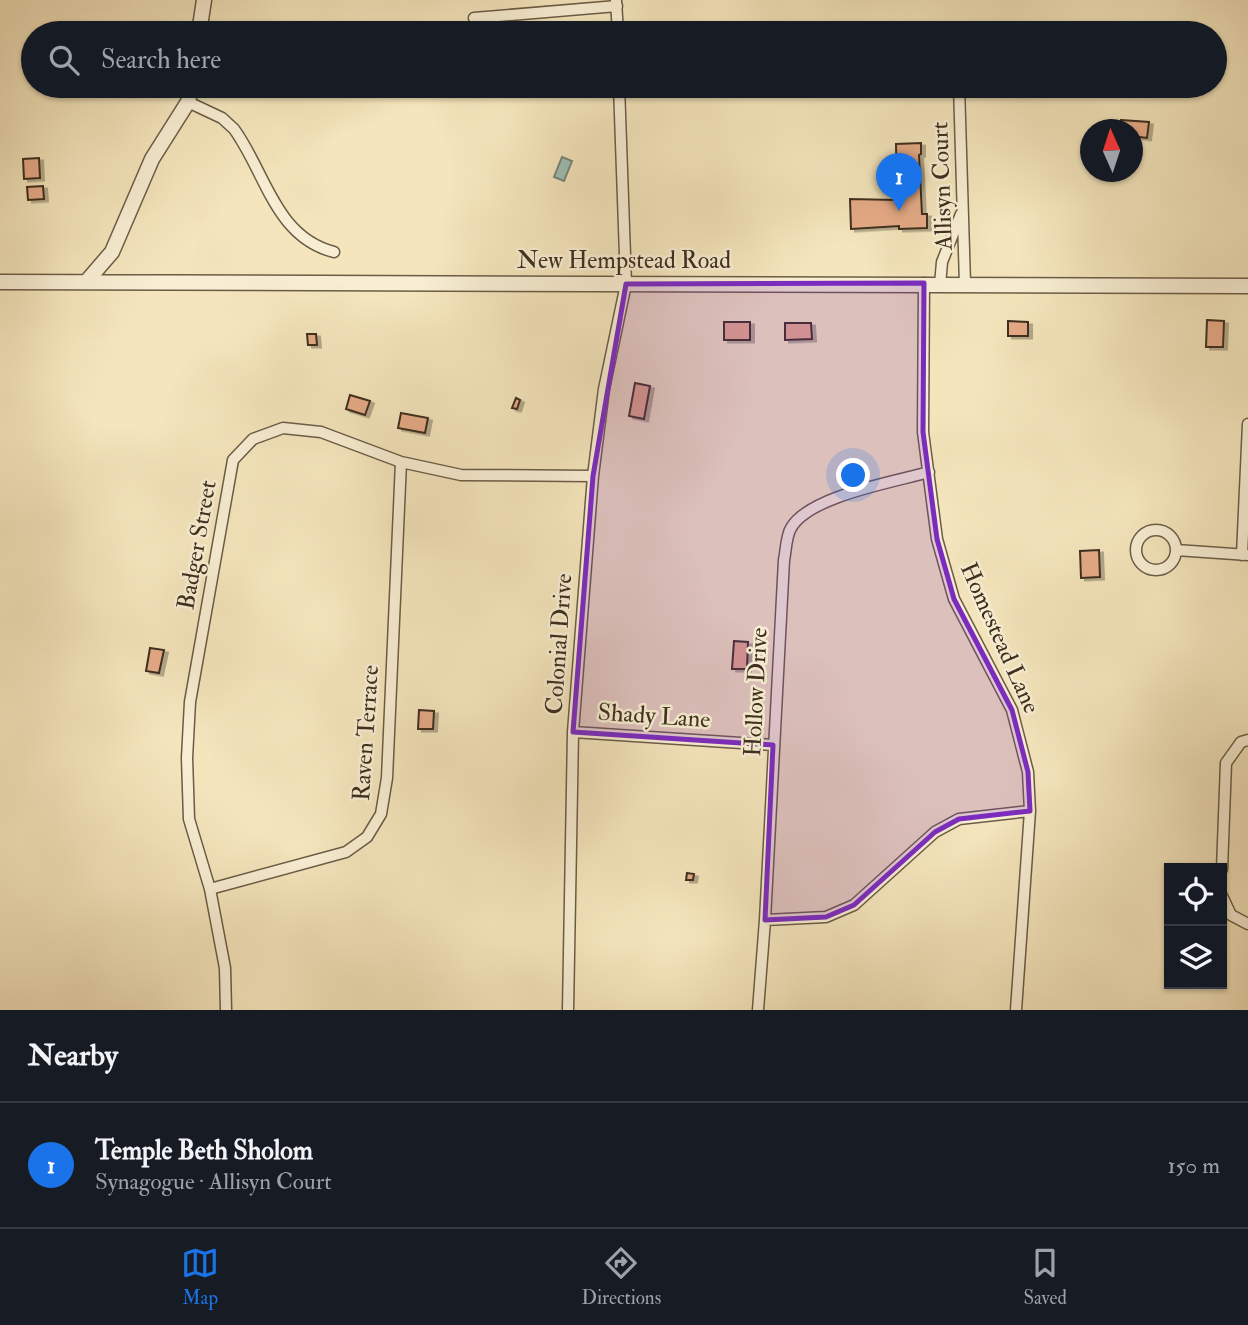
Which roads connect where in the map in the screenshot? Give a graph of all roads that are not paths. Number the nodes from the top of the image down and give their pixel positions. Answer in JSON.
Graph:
{"nodes":[{"id":1,"x":204,"y":0,"type":"edge"},
{"id":2,"x":616,"y":3,"type":"edge"},
{"id":3,"x":474,"y":18,"type":"dead end"},
{"id":4,"x":201,"y":21,"type":"edge"},
{"id":5,"x":617,"y":21,"type":"edge"},
{"id":6,"x":189,"y":98,"type":"edge"},
{"id":7,"x":619,"y":98,"type":"edge"},
{"id":8,"x":960,"y":98,"type":"edge"},
{"id":9,"x":188,"y":102,"type":"junction"},
{"id":10,"x":964,"y":209,"type":"junction"},
{"id":11,"x":334,"y":252,"type":"dead end"},
{"id":12,"x":87,"y":281,"type":"junction"},
{"id":13,"x":0,"y":282,"type":"edge"},
{"id":14,"x":924,"y":283,"type":"junction"},
{"id":15,"x":626,"y":284,"type":"junction"},
{"id":16,"x":965,"y":284,"type":"junction"},
{"id":17,"x":940,"y":285,"type":"junction"},
{"id":18,"x":1248,"y":286,"type":"edge"},
{"id":19,"x":1248,"y":424,"type":"edge"},
{"id":20,"x":401,"y":462,"type":"junction"},
{"id":21,"x":929,"y":472,"type":"junction"},
{"id":22,"x":593,"y":476,"type":"junction"},
{"id":23,"x":1176,"y":550,"type":"dead end"},
{"id":24,"x":1245,"y":555,"type":"edge"},
{"id":25,"x":573,"y":732,"type":"junction"},
{"id":26,"x":1248,"y":740,"type":"edge"},
{"id":27,"x":773,"y":745,"type":"junction"},
{"id":28,"x":1030,"y":811,"type":"junction"},
{"id":29,"x":1222,"y":863,"type":"edge"},
{"id":30,"x":209,"y":888,"type":"junction"},
{"id":31,"x":1227,"y":907,"type":"edge"},
{"id":32,"x":765,"y":920,"type":"junction"},
{"id":33,"x":1248,"y":924,"type":"edge"},
{"id":34,"x":226,"y":1010,"type":"edge"},
{"id":35,"x":569,"y":1010,"type":"edge"},
{"id":36,"x":758,"y":1010,"type":"edge"},
{"id":37,"x":1016,"y":1010,"type":"edge"}],
"edges":[{"from":1,"to":4,"type":"street"},
{"from":2,"to":3,"type":"street"},
{"from":2,"to":5,"type":"street"},
{"from":6,"to":9,"type":"street"},
{"from":7,"to":15,"type":"street","name":"Colonial Drive"},
{"from":8,"to":10,"type":"street","name":"Allisyn Court"},
{"from":9,"to":11,"type":"street"},
{"from":9,"to":12,"type":"street"},
{"from":10,"to":16,"type":"street","name":"Allisyn Court"},
{"from":10,"to":17,"type":"street"},
{"from":12,"to":13,"type":"street","name":"New Hempstead Road"},
{"from":12,"to":15,"type":"street","name":"New Hempstead Road"},
{"from":14,"to":15,"type":"street","name":"New Hempstead Road"},
{"from":14,"to":17,"type":"street","name":"New Hempstead Road"},
{"from":14,"to":21,"type":"street","name":"Homestead Lane"},
{"from":15,"to":22,"type":"street","name":"Colonial Drive"},
{"from":16,"to":17,"type":"street","name":"New Hempstead Road"},
{"from":16,"to":18,"type":"street","name":"New Hempstead Road"},
{"from":19,"to":24,"type":"street"},
{"from":20,"to":22,"type":"street","name":"Badger Street"},
{"from":20,"to":30,"type":"street","name":"Raven Terrace"},
{"from":20,"to":30,"type":"street","name":"Badger Street"},
{"from":21,"to":27,"type":"street","name":"Hollow Drive"},
{"from":21,"to":28,"type":"street","name":"Homestead Lane"},
{"from":22,"to":25,"type":"street","name":"Colonial Drive"},
{"from":23,"to":24,"type":"street"},
{"from":25,"to":27,"type":"street","name":"Shady Lane"},
{"from":25,"to":35,"type":"street","name":"Colonial Drive"},
{"from":26,"to":29,"type":"street"},
{"from":27,"to":32,"type":"street","name":"Hollow Drive"},
{"from":28,"to":32,"type":"street"},
{"from":28,"to":37,"type":"street","name":"Homestead Lane"},
{"from":30,"to":34,"type":"street","name":"Badger Street"},
{"from":31,"to":33,"type":"street"},
{"from":32,"to":36,"type":"street","name":"Hollow Drive"}]}
